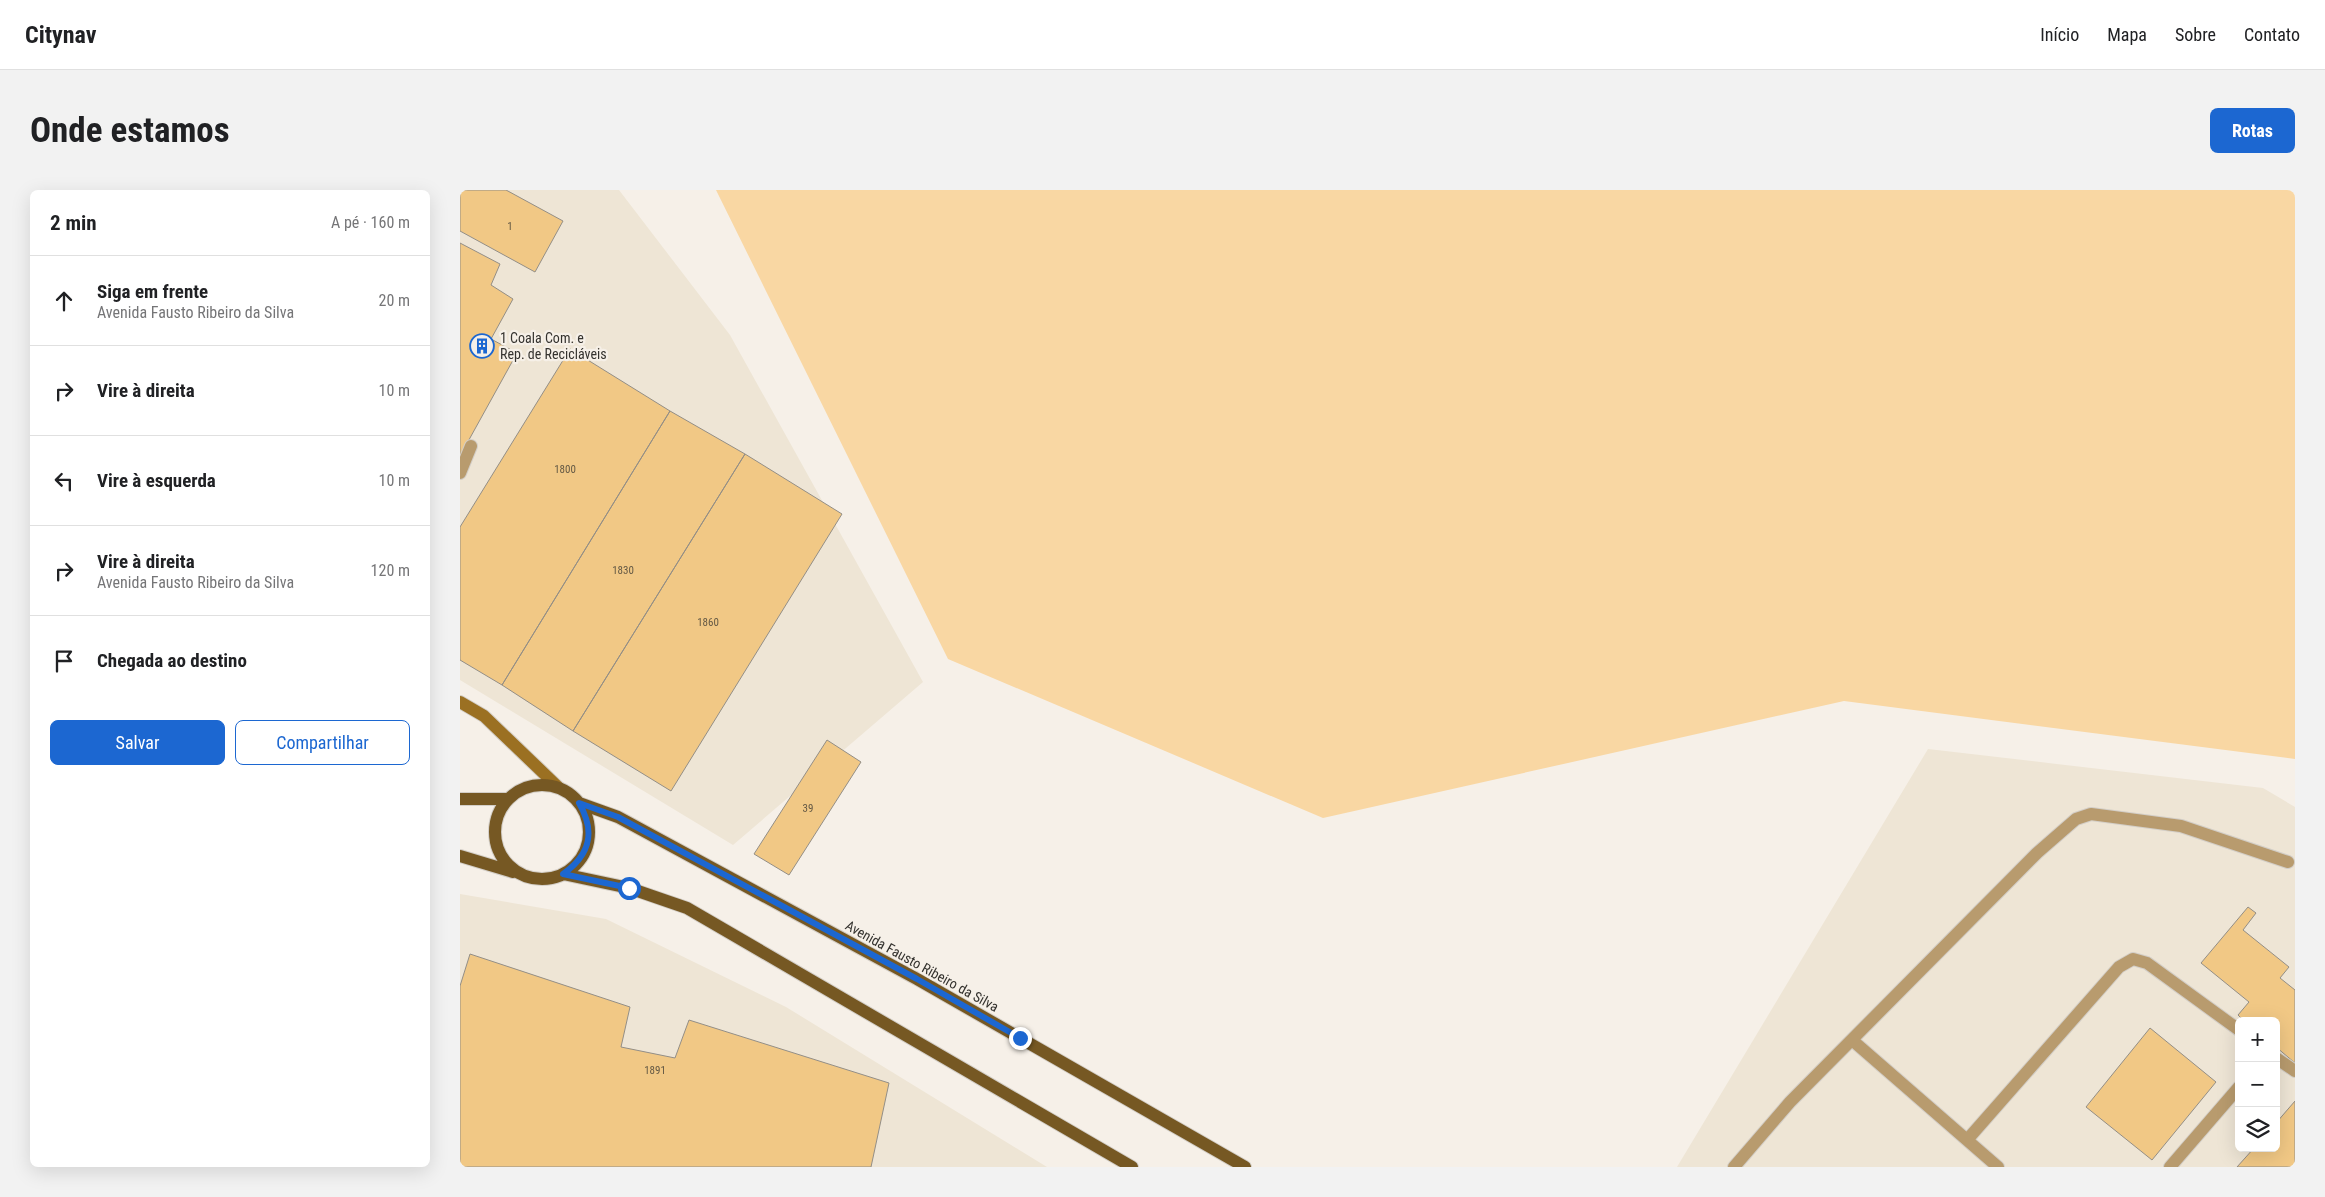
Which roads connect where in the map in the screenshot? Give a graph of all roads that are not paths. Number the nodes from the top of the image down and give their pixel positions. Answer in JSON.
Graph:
{"nodes":[{"id":1,"x":471,"y":446,"type":"dead end"},
{"id":2,"x":460,"y":473,"type":"edge"},
{"id":3,"x":460,"y":702,"type":"edge"},
{"id":4,"x":558,"y":787,"type":"junction"},
{"id":5,"x":460,"y":799,"type":"edge"},
{"id":6,"x":508,"y":799,"type":"junction"},
{"id":7,"x":579,"y":803,"type":"junction"},
{"id":8,"x":460,"y":856,"type":"edge"},
{"id":9,"x":2288,"y":862,"type":"dead end"},
{"id":10,"x":517,"y":873,"type":"junction"},
{"id":11,"x":563,"y":874,"type":"junction"},
{"id":12,"x":2235,"y":1027,"type":"edge"},
{"id":13,"x":1852,"y":1040,"type":"junction"},
{"id":14,"x":2280,"y":1061,"type":"edge"},
{"id":15,"x":2295,"y":1071,"type":"edge"},
{"id":16,"x":2235,"y":1092,"type":"edge"},
{"id":17,"x":1967,"y":1140,"type":"junction"},
{"id":18,"x":1132,"y":1167,"type":"edge"},
{"id":19,"x":1245,"y":1167,"type":"edge"},
{"id":20,"x":1734,"y":1167,"type":"edge"},
{"id":21,"x":1998,"y":1167,"type":"edge"},
{"id":22,"x":2170,"y":1167,"type":"edge"}],
"edges":[{"from":1,"to":2,"type":"lane"},
{"from":3,"to":4,"type":"street"},
{"from":4,"to":6,"type":"main road"},
{"from":4,"to":7,"type":"main road"},
{"from":5,"to":6,"type":"main road"},
{"from":6,"to":10,"type":"main road"},
{"from":7,"to":11,"type":"main road"},
{"from":7,"to":19,"type":"main road","name":"Avenida Fausto Ribeiro da Silva"},
{"from":8,"to":10,"type":"main road"},
{"from":9,"to":13,"type":"lane"},
{"from":10,"to":11,"type":"main road"},
{"from":11,"to":18,"type":"main road"},
{"from":12,"to":17,"type":"lane"},
{"from":13,"to":17,"type":"lane"},
{"from":13,"to":20,"type":"lane"},
{"from":14,"to":15,"type":"lane"},
{"from":16,"to":22,"type":"lane"},
{"from":17,"to":21,"type":"lane"}]}
